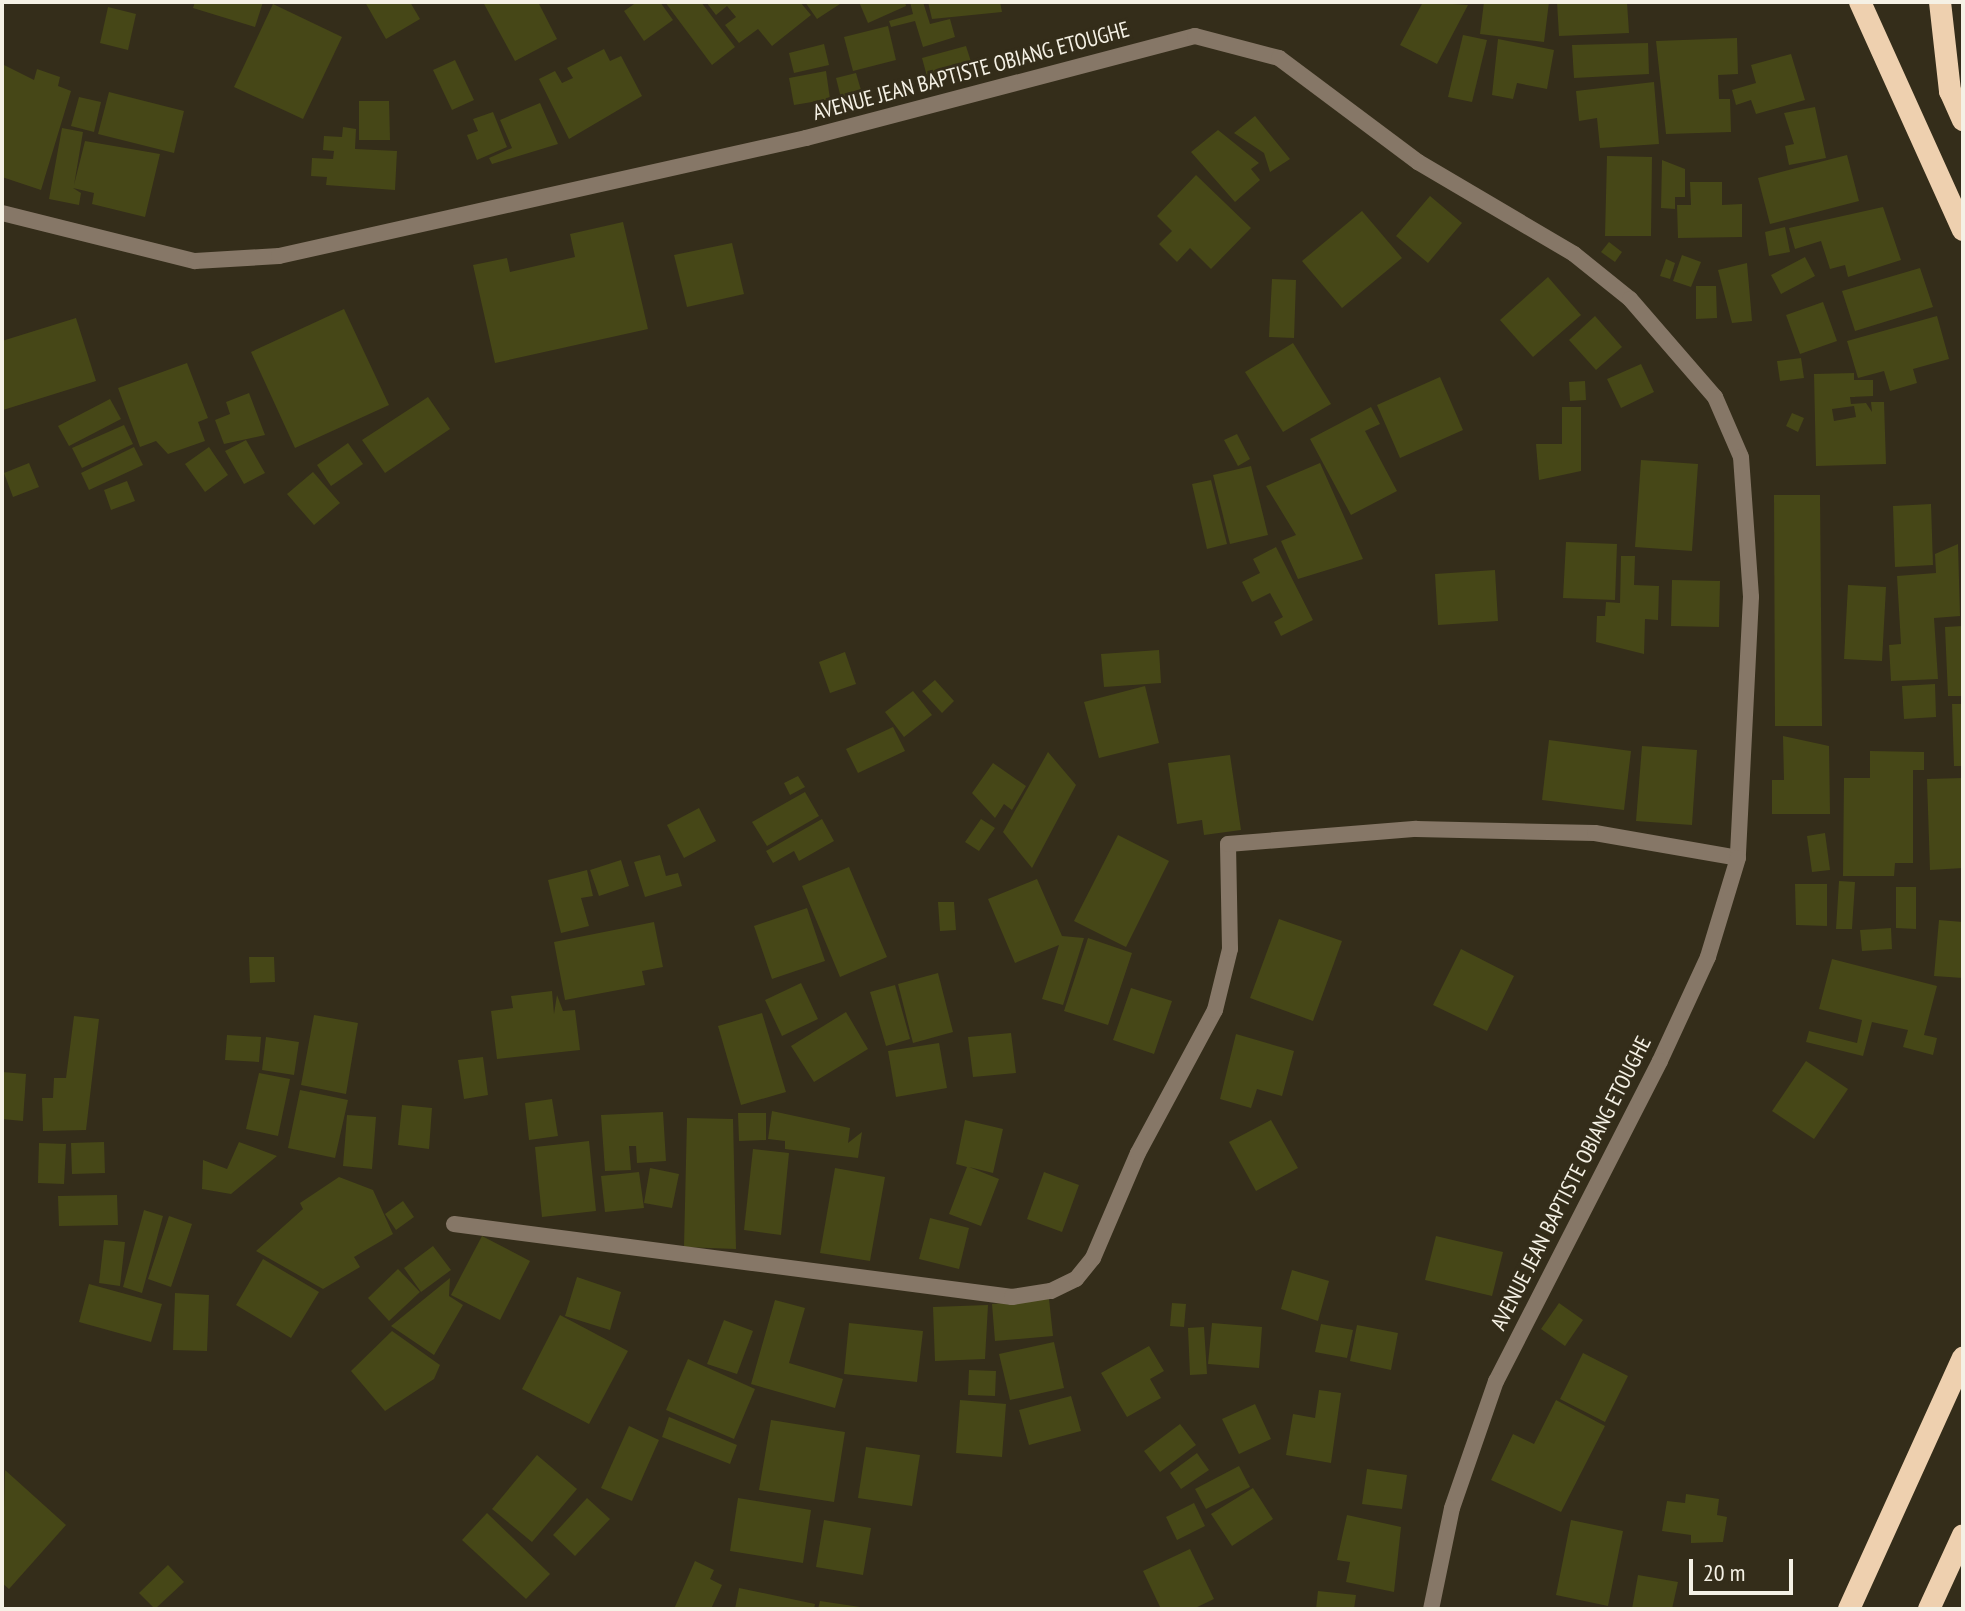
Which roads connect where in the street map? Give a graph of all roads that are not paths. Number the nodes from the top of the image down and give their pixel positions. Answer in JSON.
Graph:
{"nodes":[{"id":1,"x":1860,"y":2,"type":"edge"},
{"id":2,"x":1940,"y":2,"type":"edge"},
{"id":3,"x":1963,"y":120,"type":"edge"},
{"id":4,"x":2,"y":213,"type":"edge"},
{"id":5,"x":1963,"y":230,"type":"edge"},
{"id":6,"x":1738,"y":858,"type":"junction"},
{"id":7,"x":454,"y":1224,"type":"dead end"},
{"id":8,"x":1963,"y":1358,"type":"edge"},
{"id":9,"x":1963,"y":1535,"type":"edge"},
{"id":10,"x":1431,"y":1609,"type":"edge"},
{"id":11,"x":1849,"y":1609,"type":"edge"},
{"id":12,"x":1929,"y":1609,"type":"edge"}],
"edges":[{"from":1,"to":5,"type":"highway"},
{"from":2,"to":3,"type":"highway"},
{"from":4,"to":6,"type":"street","name":"AVENUE JEAN BAPTISTE OBIANG ETOUGHE"},
{"from":6,"to":7,"type":"street"},
{"from":6,"to":10,"type":"street","name":"AVENUE JEAN BAPTISTE OBIANG ETOUGHE"},
{"from":8,"to":11,"type":"highway"},
{"from":9,"to":12,"type":"highway"}]}
